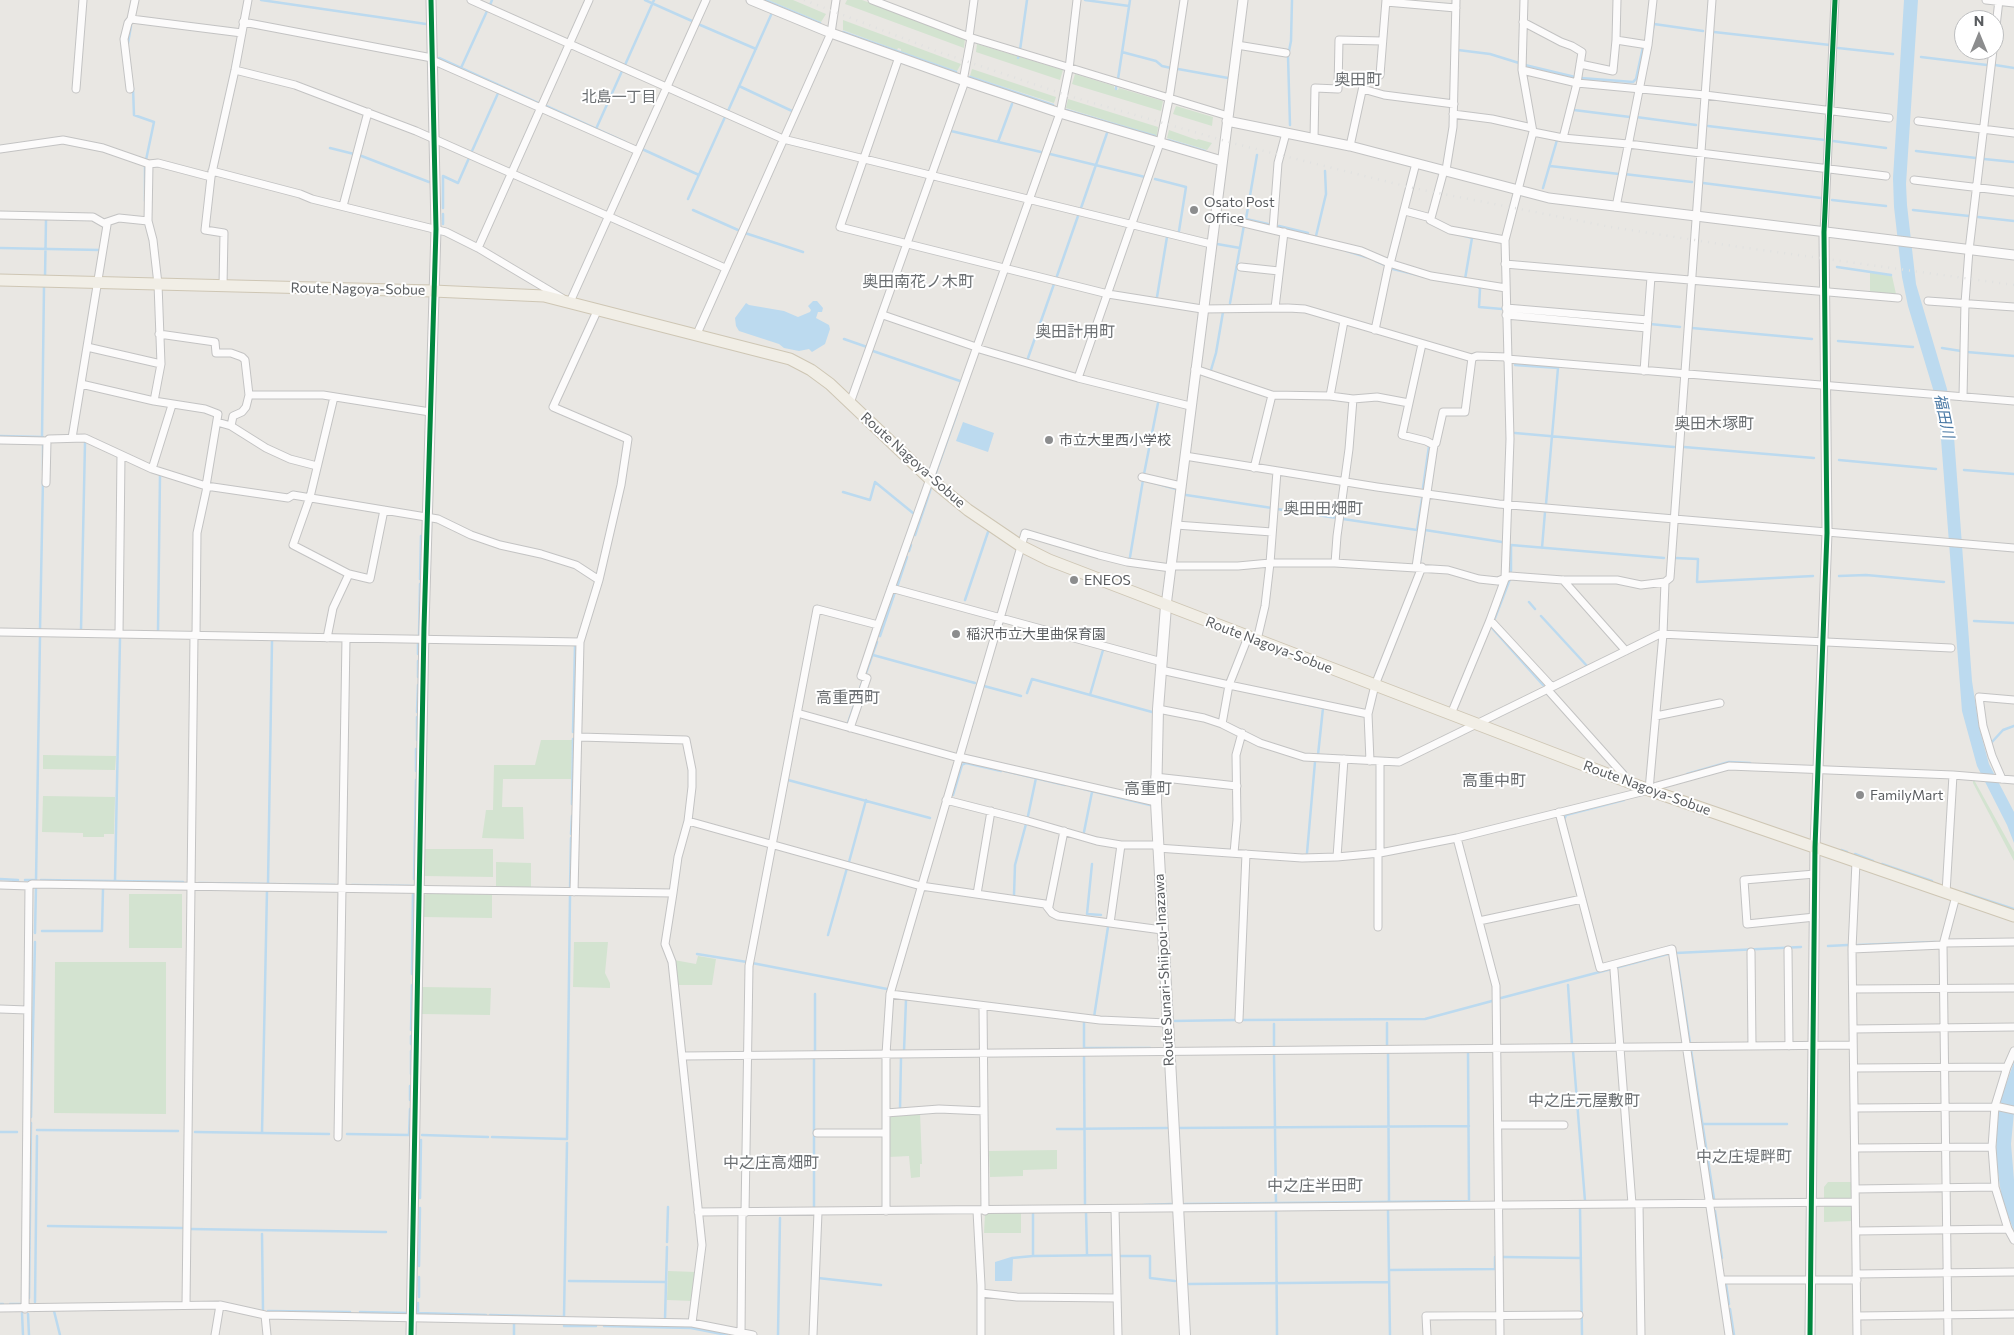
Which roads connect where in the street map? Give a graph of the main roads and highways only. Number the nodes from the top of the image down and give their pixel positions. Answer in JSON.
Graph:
{"nodes":[{"id":1,"x":0,"y":280,"type":"edge"},
{"id":2,"x":1166,"y":606,"type":"junction"},
{"id":3,"x":2014,"y":916,"type":"edge"},
{"id":4,"x":1185,"y":1335,"type":"edge"}],
"edges":[{"from":1,"to":2,"type":"main road","name":"Route Nagoya-Sobue"},
{"from":2,"to":3,"type":"main road","name":"Route Nagoya-Sobue"},
{"from":2,"to":4,"type":"main road","name":"Route Sunari-Shiipou-Inazawa"}]}
